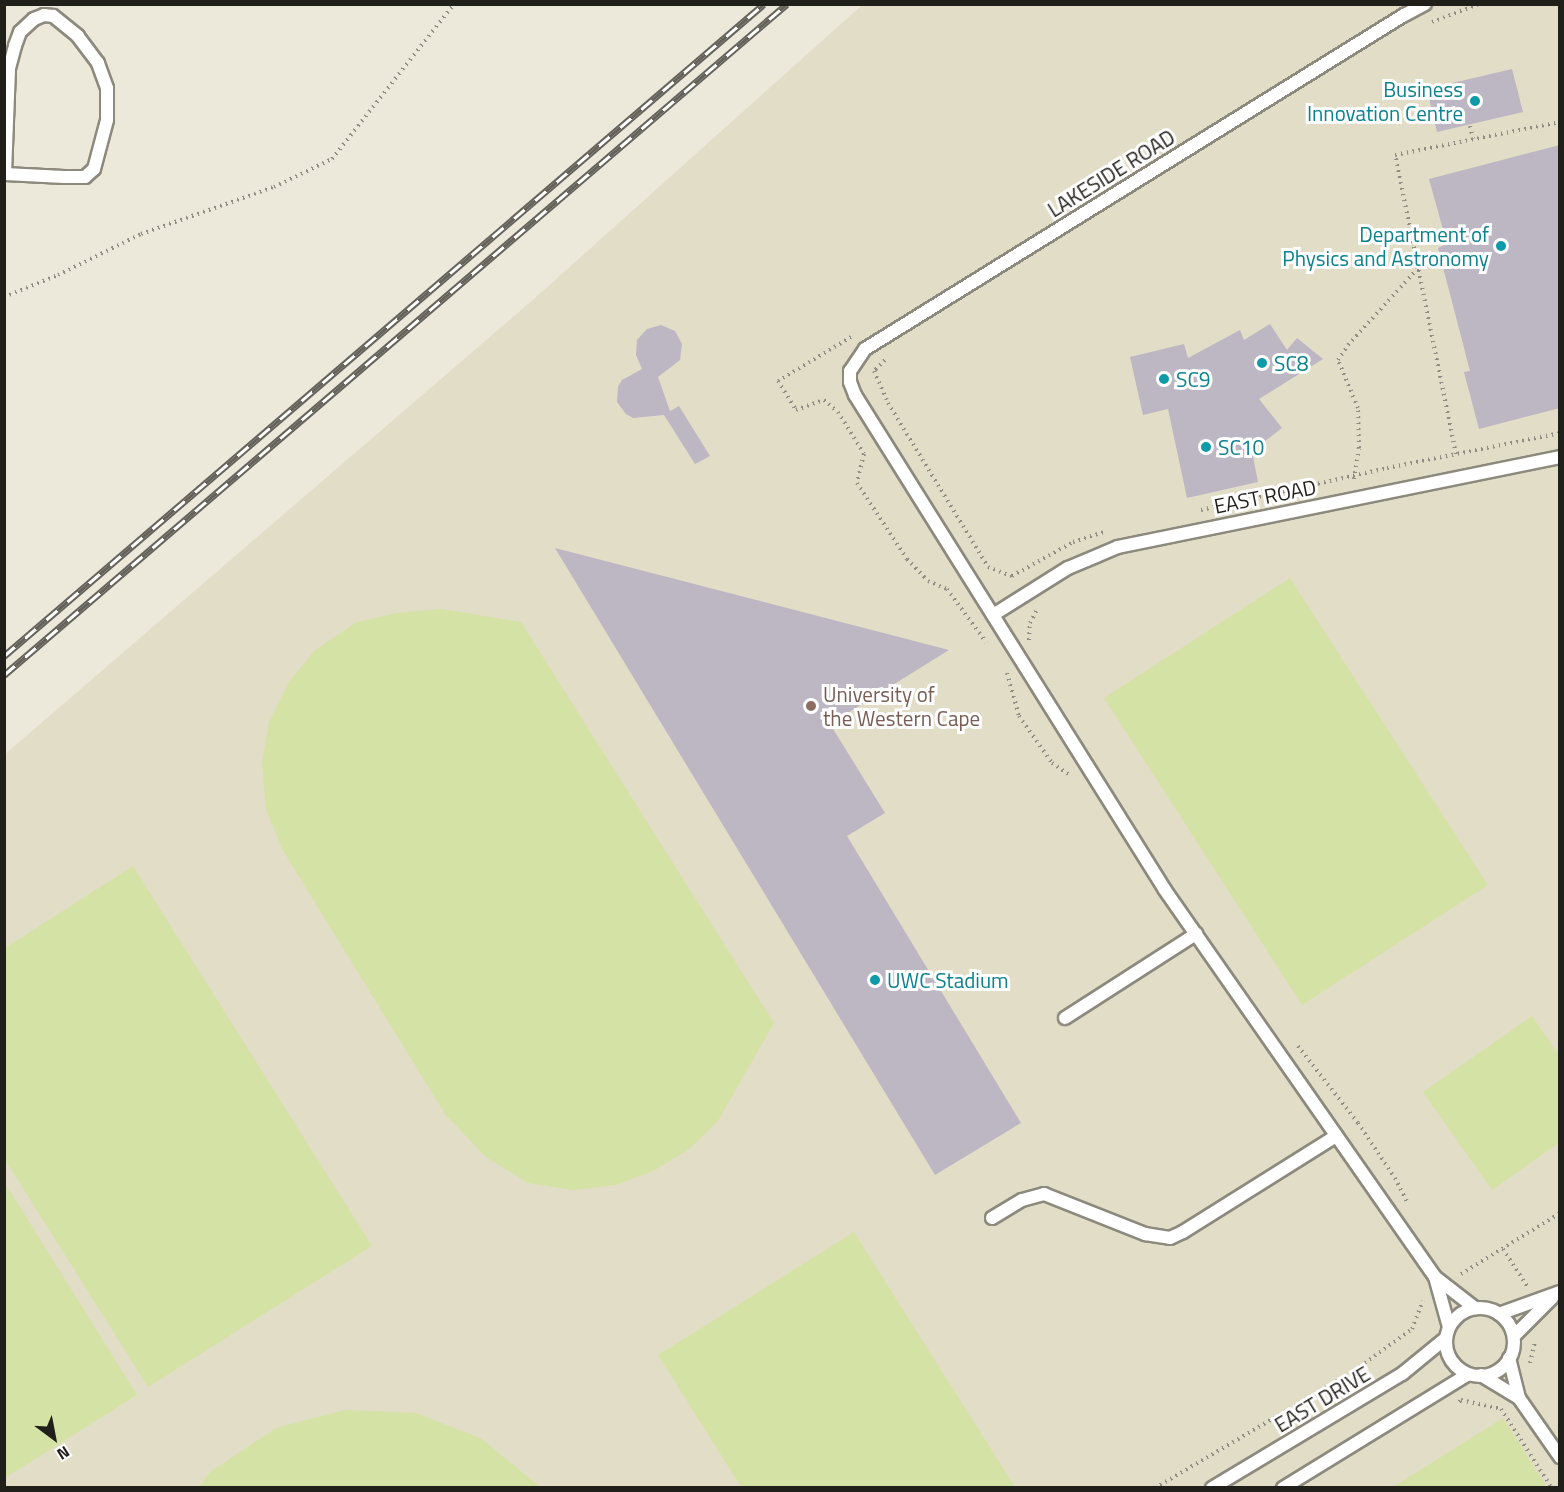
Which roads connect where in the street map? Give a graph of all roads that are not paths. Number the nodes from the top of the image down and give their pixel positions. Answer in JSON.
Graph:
{"nodes":[{"id":1,"x":1425,"y":4,"type":"edge"},
{"id":2,"x":5,"y":174,"type":"edge"},
{"id":3,"x":1559,"y":457,"type":"edge"},
{"id":4,"x":993,"y":615,"type":"junction"},
{"id":5,"x":1196,"y":934,"type":"junction"},
{"id":6,"x":1065,"y":1017,"type":"dead end"},
{"id":7,"x":1336,"y":1136,"type":"junction"},
{"id":8,"x":993,"y":1218,"type":"dead end"},
{"id":9,"x":1440,"y":1284,"type":"junction"},
{"id":10,"x":1557,"y":1294,"type":"edge"},
{"id":11,"x":1476,"y":1308,"type":"junction"},
{"id":12,"x":1499,"y":1314,"type":"junction"},
{"id":13,"x":1448,"y":1332,"type":"junction"},
{"id":14,"x":1514,"y":1336,"type":"junction"},
{"id":15,"x":1509,"y":1358,"type":"junction"},
{"id":16,"x":1474,"y":1374,"type":"junction"},
{"id":17,"x":1519,"y":1398,"type":"junction"},
{"id":18,"x":1560,"y":1457,"type":"edge"},
{"id":19,"x":1212,"y":1488,"type":"edge"},
{"id":20,"x":1283,"y":1488,"type":"edge"}],
"edges":[{"from":1,"to":4,"type":"lane","name":"LAKESIDE ROAD"},
{"from":2,"to":2,"type":"lane"},
{"from":3,"to":4,"type":"lane","name":"EAST ROAD"},
{"from":4,"to":5,"type":"lane"},
{"from":5,"to":6,"type":"lane"},
{"from":5,"to":7,"type":"lane"},
{"from":7,"to":8,"type":"lane"},
{"from":7,"to":9,"type":"lane"},
{"from":9,"to":11,"type":"lane"},
{"from":9,"to":13,"type":"lane"},
{"from":10,"to":12,"type":"lane"},
{"from":10,"to":14,"type":"lane"},
{"from":11,"to":12,"type":"lane"},
{"from":11,"to":13,"type":"lane"},
{"from":12,"to":14,"type":"lane"},
{"from":13,"to":16,"type":"lane"},
{"from":13,"to":19,"type":"lane","name":"EAST DRIVE"},
{"from":14,"to":15,"type":"lane"},
{"from":15,"to":16,"type":"lane"},
{"from":15,"to":17,"type":"lane"},
{"from":16,"to":17,"type":"lane"},
{"from":16,"to":20,"type":"lane"},
{"from":17,"to":18,"type":"lane"}]}
